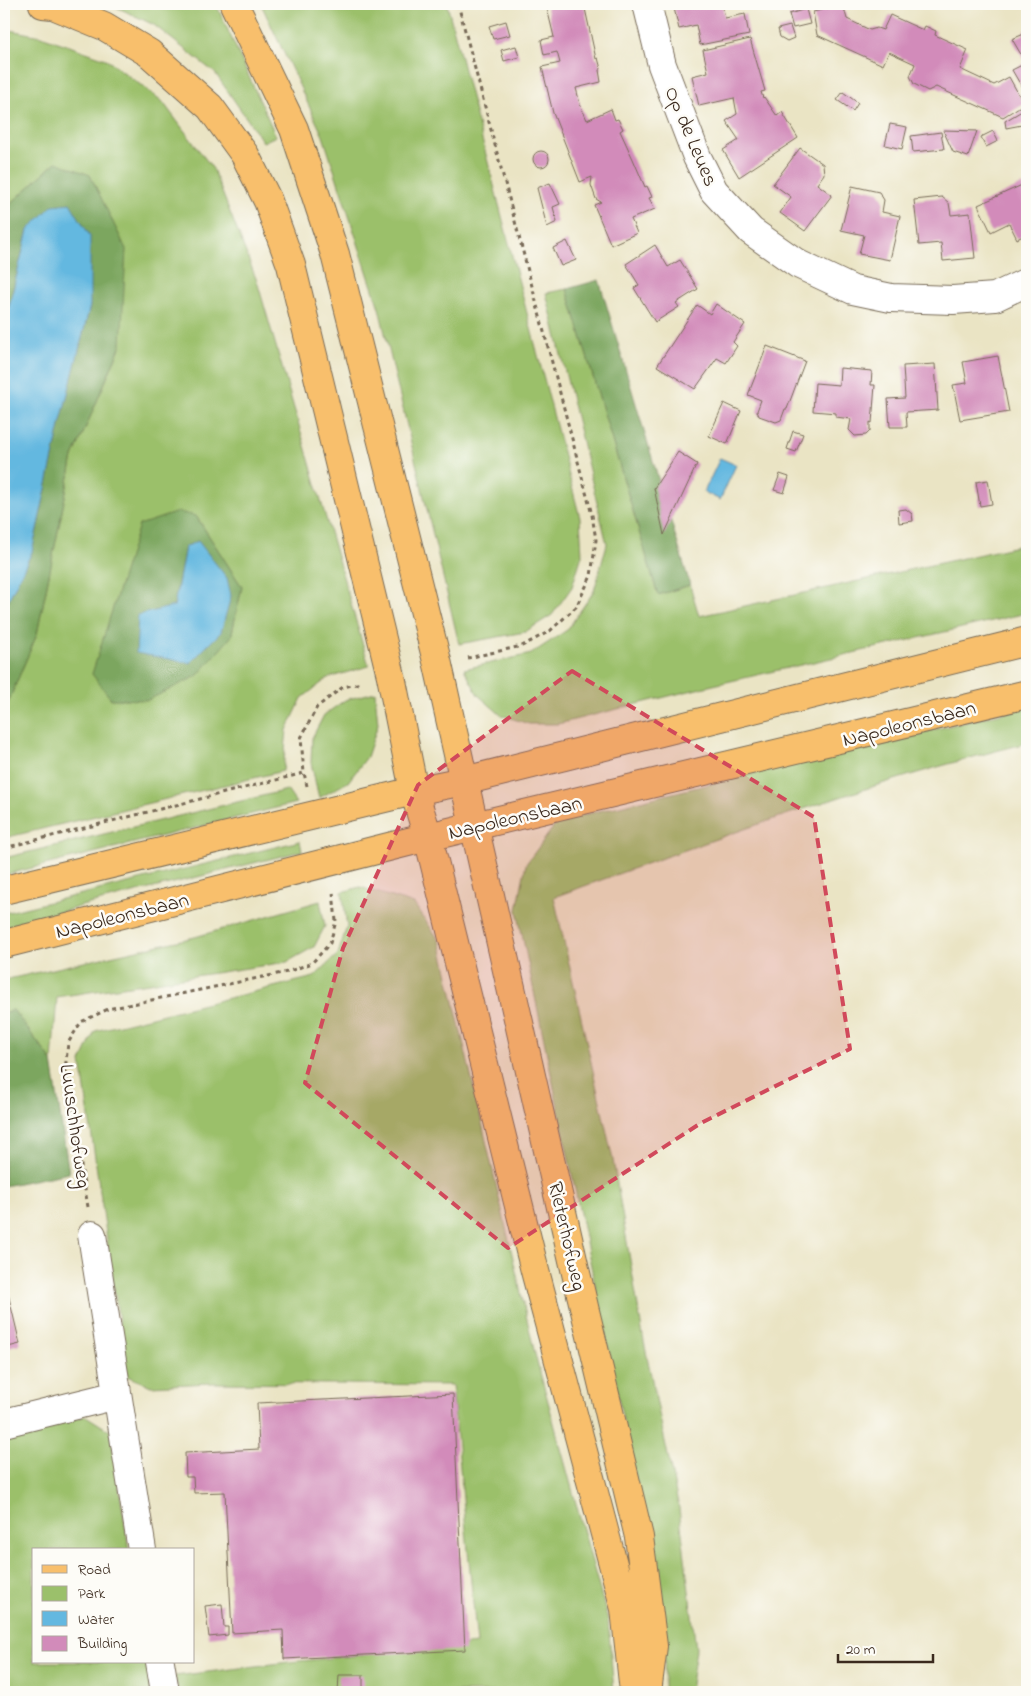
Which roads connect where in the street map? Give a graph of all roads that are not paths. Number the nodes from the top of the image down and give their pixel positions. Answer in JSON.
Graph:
{"nodes":[{"id":1,"x":43,"y":4,"type":"edge"},
{"id":2,"x":234,"y":4,"type":"edge"},
{"id":3,"x":647,"y":4,"type":"edge"},
{"id":4,"x":1027,"y":282,"type":"edge"},
{"id":5,"x":1027,"y":641,"type":"edge"},
{"id":6,"x":1027,"y":694,"type":"edge"},
{"id":7,"x":464,"y":781,"type":"junction"},
{"id":8,"x":414,"y":791,"type":"junction"},
{"id":9,"x":474,"y":828,"type":"junction"},
{"id":10,"x":428,"y":838,"type":"junction"},
{"id":11,"x":4,"y":890,"type":"edge"},
{"id":12,"x":4,"y":944,"type":"edge"},
{"id":13,"x":92,"y":1235,"type":"road end"},
{"id":14,"x":117,"y":1395,"type":"junction"},
{"id":15,"x":4,"y":1423,"type":"edge"},
{"id":16,"x":142,"y":1548,"type":"edge"},
{"id":17,"x":160,"y":1664,"type":"edge"},
{"id":18,"x":165,"y":1692,"type":"edge"},
{"id":19,"x":634,"y":1692,"type":"edge"},
{"id":20,"x":647,"y":1692,"type":"edge"}],
"edges":[{"from":1,"to":8,"type":"main road","name":"Rieterhofweg"},
{"from":2,"to":7,"type":"main road","name":"Rieterhofweg"},
{"from":3,"to":4,"type":"street","name":"Op de Leues"},
{"from":5,"to":7,"type":"main road"},
{"from":6,"to":9,"type":"main road","name":"Napoleonsbaan"},
{"from":7,"to":8,"type":"main road"},
{"from":7,"to":9,"type":"main road","name":"Rieterhofweg"},
{"from":8,"to":10,"type":"main road","name":"Rieterhofweg"},
{"from":8,"to":11,"type":"main road"},
{"from":9,"to":10,"type":"main road","name":"Napoleonsbaan"},
{"from":9,"to":20,"type":"main road","name":"Rieterhofweg"},
{"from":10,"to":12,"type":"main road","name":"Napoleonsbaan"},
{"from":10,"to":19,"type":"main road","name":"Rieterhofweg"},
{"from":13,"to":14,"type":"street"},
{"from":14,"to":15,"type":"street"},
{"from":14,"to":16,"type":"street"},
{"from":17,"to":18,"type":"street"}]}
